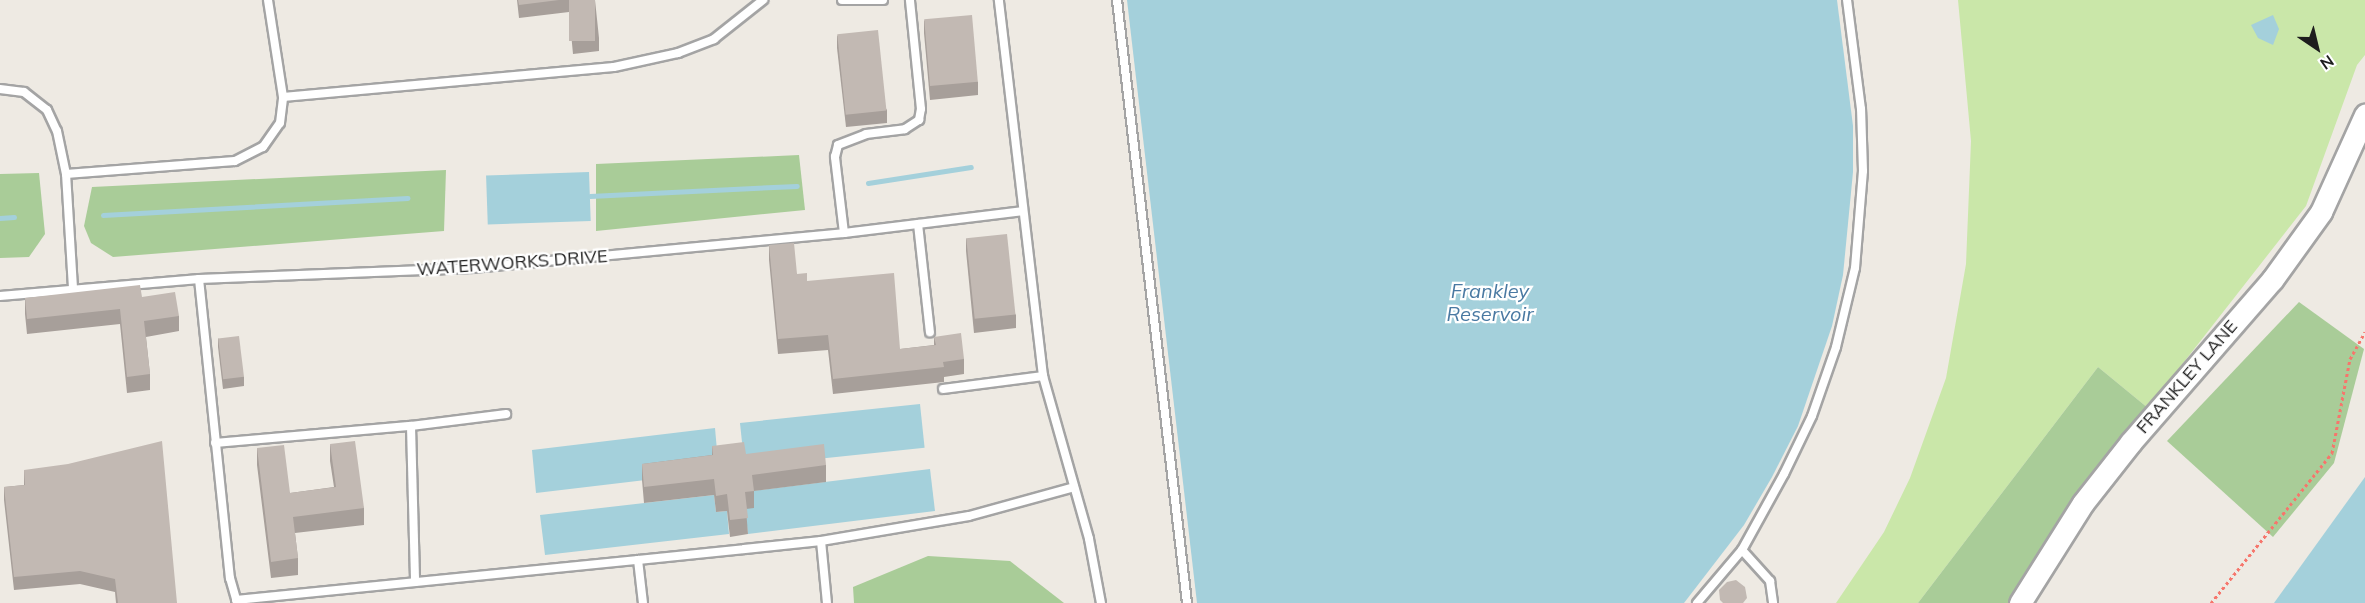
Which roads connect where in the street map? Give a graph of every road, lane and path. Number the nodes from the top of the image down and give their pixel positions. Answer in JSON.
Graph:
{"nodes":[{"id":1,"x":268,"y":0,"type":"edge"},
{"id":2,"x":763,"y":0,"type":"edge"},
{"id":3,"x":842,"y":0,"type":"edge"},
{"id":4,"x":883,"y":0,"type":"edge"},
{"id":5,"x":910,"y":0,"type":"edge"},
{"id":6,"x":999,"y":0,"type":"edge"},
{"id":7,"x":1117,"y":0,"type":"edge"},
{"id":8,"x":1847,"y":0,"type":"edge"},
{"id":9,"x":0,"y":89,"type":"edge"},
{"id":10,"x":283,"y":97,"type":"junction"},
{"id":11,"x":2365,"y":116,"type":"edge"},
{"id":12,"x":2358,"y":150,"type":"edge"},
{"id":13,"x":66,"y":174,"type":"junction"},
{"id":14,"x":1022,"y":211,"type":"junction"},
{"id":15,"x":918,"y":224,"type":"junction"},
{"id":16,"x":844,"y":233,"type":"junction"},
{"id":17,"x":199,"y":279,"type":"junction"},
{"id":18,"x":74,"y":288,"type":"junction"},
{"id":19,"x":0,"y":296,"type":"edge"},
{"id":20,"x":930,"y":332,"type":"dead end"},
{"id":21,"x":2365,"y":332,"type":"edge"},
{"id":22,"x":1043,"y":376,"type":"junction"},
{"id":23,"x":943,"y":389,"type":"dead end"},
{"id":24,"x":506,"y":414,"type":"dead end"},
{"id":25,"x":411,"y":426,"type":"junction"},
{"id":26,"x":215,"y":443,"type":"junction"},
{"id":27,"x":1074,"y":487,"type":"junction"},
{"id":28,"x":821,"y":541,"type":"junction"},
{"id":29,"x":1742,"y":550,"type":"junction"},
{"id":30,"x":638,"y":560,"type":"junction"},
{"id":31,"x":415,"y":582,"type":"junction"},
{"id":32,"x":236,"y":602,"type":"edge"},
{"id":33,"x":643,"y":603,"type":"edge"},
{"id":34,"x":827,"y":603,"type":"edge"},
{"id":35,"x":1101,"y":603,"type":"edge"},
{"id":36,"x":1186,"y":603,"type":"edge"},
{"id":37,"x":1697,"y":603,"type":"edge"},
{"id":38,"x":1773,"y":603,"type":"edge"},
{"id":39,"x":2020,"y":603,"type":"edge"},
{"id":40,"x":2211,"y":603,"type":"edge"}],
"edges":[{"from":1,"to":10,"type":"lane"},
{"from":2,"to":10,"type":"lane"},
{"from":3,"to":4,"type":"lane"},
{"from":5,"to":16,"type":"lane"},
{"from":6,"to":14,"type":"lane"},
{"from":7,"to":36,"type":"lane"},
{"from":8,"to":29,"type":"lane"},
{"from":9,"to":13,"type":"lane"},
{"from":10,"to":13,"type":"lane"},
{"from":11,"to":12,"type":"street","name":"FRANKLEY LANE"},
{"from":12,"to":39,"type":"street","name":"FRANKLEY LANE"},
{"from":13,"to":18,"type":"lane"},
{"from":14,"to":15,"type":"lane","name":"WATERWORKS DRIVE"},
{"from":14,"to":22,"type":"lane"},
{"from":15,"to":16,"type":"lane","name":"WATERWORKS DRIVE"},
{"from":15,"to":20,"type":"lane"},
{"from":16,"to":17,"type":"lane","name":"WATERWORKS DRIVE"},
{"from":17,"to":18,"type":"lane","name":"WATERWORKS DRIVE"},
{"from":17,"to":26,"type":"lane"},
{"from":18,"to":19,"type":"lane","name":"WATERWORKS DRIVE"},
{"from":21,"to":40,"type":"path"},
{"from":22,"to":23,"type":"lane"},
{"from":22,"to":27,"type":"lane"},
{"from":24,"to":25,"type":"lane"},
{"from":25,"to":26,"type":"lane"},
{"from":25,"to":31,"type":"lane"},
{"from":26,"to":32,"type":"lane"},
{"from":27,"to":28,"type":"lane"},
{"from":27,"to":35,"type":"lane"},
{"from":28,"to":30,"type":"lane"},
{"from":28,"to":34,"type":"lane"},
{"from":29,"to":37,"type":"lane"},
{"from":29,"to":38,"type":"lane"},
{"from":30,"to":31,"type":"lane"},
{"from":30,"to":33,"type":"lane"},
{"from":31,"to":32,"type":"lane"}]}
